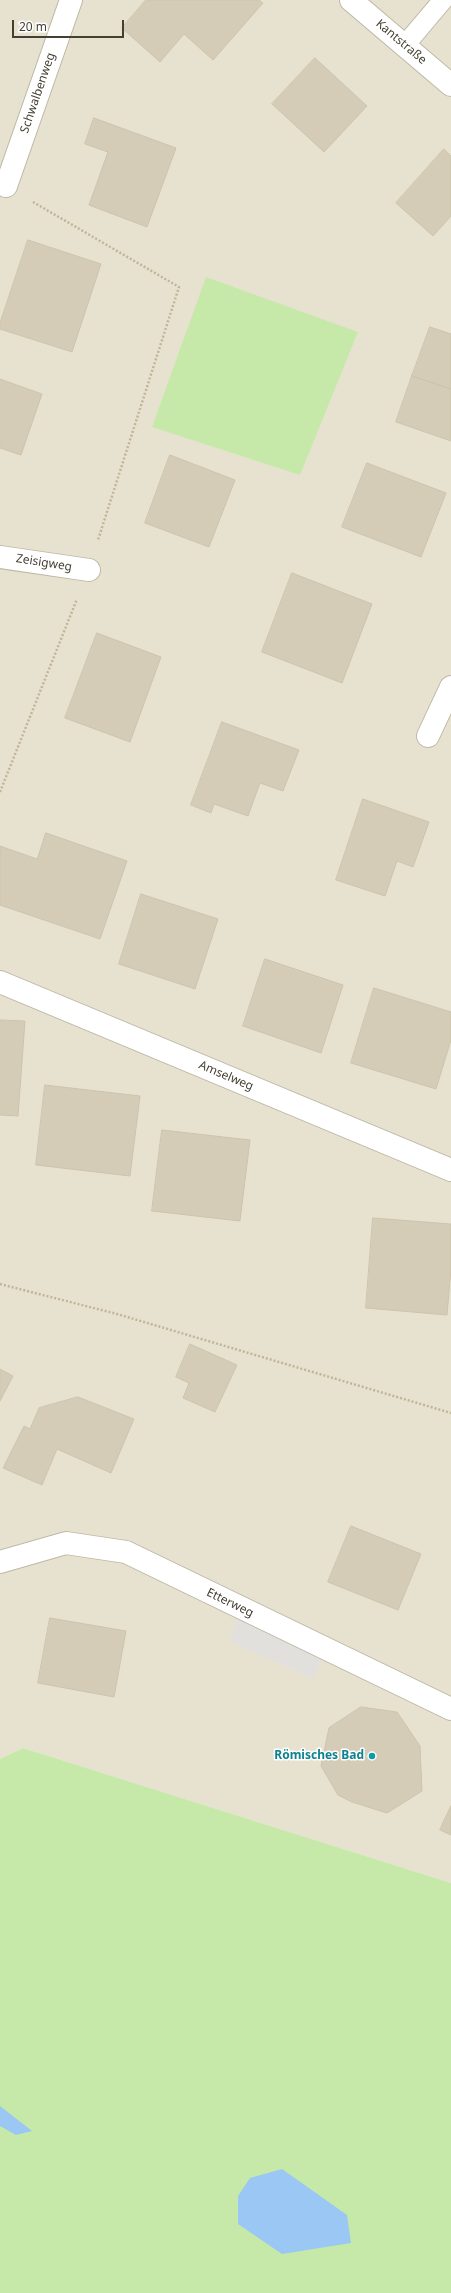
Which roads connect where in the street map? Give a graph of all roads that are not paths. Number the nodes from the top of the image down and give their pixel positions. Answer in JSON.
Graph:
{"nodes":[{"id":1,"x":71,"y":0,"type":"edge"},
{"id":2,"x":351,"y":0,"type":"edge"},
{"id":3,"x":443,"y":0,"type":"edge"},
{"id":4,"x":405,"y":45,"type":"junction"},
{"id":5,"x":451,"y":85,"type":"edge"},
{"id":6,"x":6,"y":186,"type":"road end"},
{"id":7,"x":0,"y":556,"type":"edge"},
{"id":8,"x":89,"y":570,"type":"road end"},
{"id":9,"x":451,"y":687,"type":"edge"},
{"id":10,"x":428,"y":736,"type":"dead end"},
{"id":11,"x":0,"y":982,"type":"edge"},
{"id":12,"x":451,"y":1170,"type":"edge"},
{"id":13,"x":0,"y":1562,"type":"edge"},
{"id":14,"x":451,"y":1709,"type":"edge"}],
"edges":[{"from":1,"to":6,"type":"street","name":"Schwalbenweg"},
{"from":2,"to":4,"type":"street","name":"Kantstraße"},
{"from":3,"to":4,"type":"lane"},
{"from":4,"to":5,"type":"street","name":"Kantstraße"},
{"from":7,"to":8,"type":"street","name":"Zeisigweg"},
{"from":9,"to":10,"type":"street"},
{"from":11,"to":12,"type":"street","name":"Amselweg"},
{"from":13,"to":14,"type":"street","name":"Etterweg"}]}
